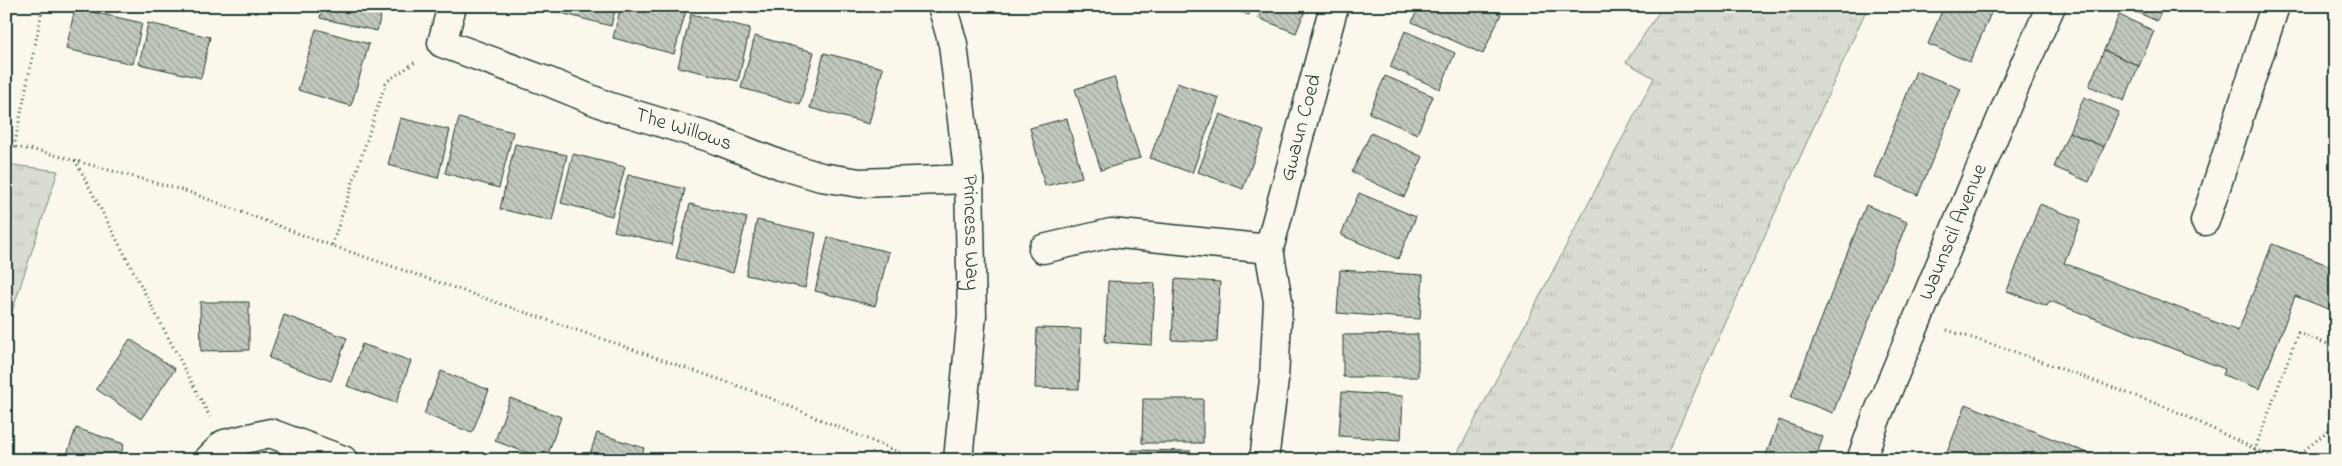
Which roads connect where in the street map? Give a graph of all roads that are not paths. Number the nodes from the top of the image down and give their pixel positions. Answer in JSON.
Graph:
{"nodes":[{"id":1,"x":452,"y":6,"type":"edge"},
{"id":2,"x":942,"y":6,"type":"edge"},
{"id":3,"x":1334,"y":6,"type":"edge"},
{"id":4,"x":2051,"y":6,"type":"edge"},
{"id":5,"x":2275,"y":6,"type":"edge"},
{"id":6,"x":969,"y":179,"type":"junction"},
{"id":7,"x":2205,"y":221,"type":"dead end"},
{"id":8,"x":1043,"y":249,"type":"dead end"},
{"id":9,"x":1269,"y":249,"type":"junction"},
{"id":10,"x":216,"y":452,"type":"edge"},
{"id":11,"x":343,"y":460,"type":"edge"},
{"id":12,"x":958,"y":460,"type":"edge"},
{"id":13,"x":1264,"y":460,"type":"edge"},
{"id":14,"x":1861,"y":460,"type":"edge"}],
"edges":[{"from":1,"to":6,"type":"street","name":"The Willows"},
{"from":2,"to":6,"type":"street","name":"Princess Way"},
{"from":3,"to":9,"type":"street","name":"Gwaun Coed"},
{"from":4,"to":14,"type":"street","name":"Waunscil Avenue"},
{"from":5,"to":7,"type":"street"},
{"from":6,"to":12,"type":"street","name":"Princess Way"},
{"from":8,"to":9,"type":"street"},
{"from":9,"to":13,"type":"street","name":"Gwaun Coed"},
{"from":10,"to":11,"type":"street"}]}
